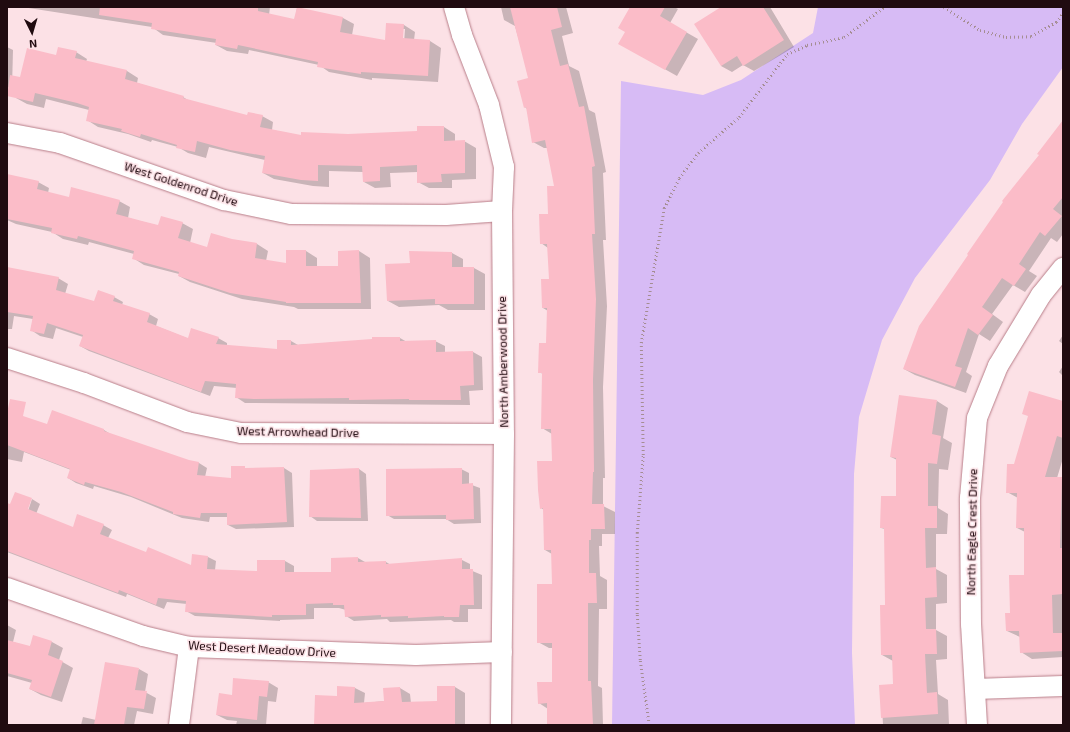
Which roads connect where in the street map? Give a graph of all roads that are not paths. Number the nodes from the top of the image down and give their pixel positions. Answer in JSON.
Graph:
{"nodes":[{"id":1,"x":454,"y":7,"type":"edge"},
{"id":2,"x":7,"y":133,"type":"edge"},
{"id":3,"x":502,"y":211,"type":"junction"},
{"id":4,"x":1063,"y":268,"type":"edge"},
{"id":5,"x":7,"y":358,"type":"edge"},
{"id":6,"x":504,"y":434,"type":"junction"},
{"id":7,"x":7,"y":588,"type":"edge"},
{"id":8,"x":189,"y":647,"type":"junction"},
{"id":9,"x":502,"y":652,"type":"junction"},
{"id":10,"x":1063,"y":686,"type":"edge"},
{"id":11,"x":975,"y":690,"type":"junction"},
{"id":12,"x":179,"y":725,"type":"edge"},
{"id":13,"x":501,"y":725,"type":"edge"},
{"id":14,"x":977,"y":725,"type":"edge"}],
"edges":[{"from":1,"to":3,"type":"street","name":"North Amberwood Drive"},
{"from":2,"to":3,"type":"street","name":"West Goldenrod Drive"},
{"from":3,"to":6,"type":"street","name":"North Amberwood Drive"},
{"from":4,"to":11,"type":"street","name":"North Eagle Crest Drive"},
{"from":5,"to":6,"type":"street","name":"West Arrowhead Drive"},
{"from":6,"to":9,"type":"street","name":"North Amberwood Drive"},
{"from":7,"to":8,"type":"street","name":"West Desert Meadow Drive"},
{"from":8,"to":9,"type":"street","name":"West Desert Meadow Drive"},
{"from":8,"to":12,"type":"street"},
{"from":9,"to":13,"type":"street","name":"North Amberwood Drive"},
{"from":10,"to":11,"type":"street"},
{"from":11,"to":14,"type":"street","name":"North Eagle Crest Drive"}]}
